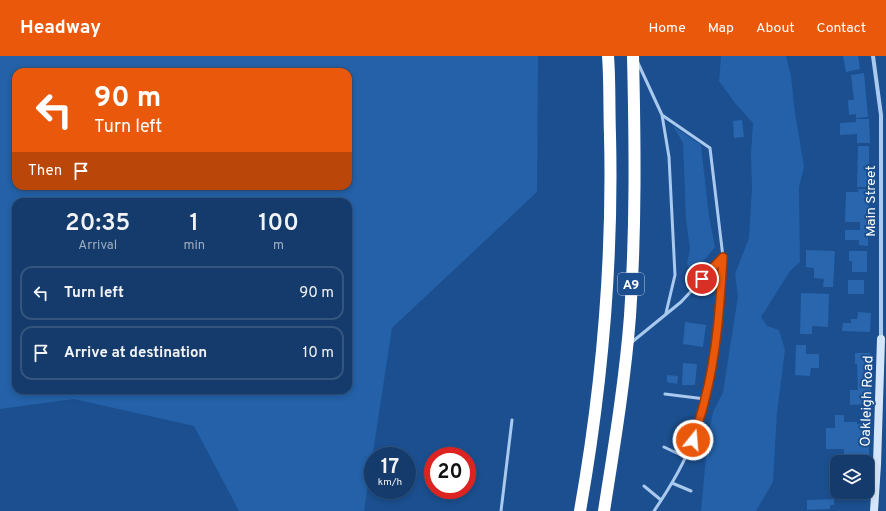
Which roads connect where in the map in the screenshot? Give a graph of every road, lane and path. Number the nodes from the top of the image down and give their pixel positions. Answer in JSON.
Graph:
{"nodes":[{"id":1,"x":608,"y":56,"type":"edge"},
{"id":2,"x":634,"y":56,"type":"edge"},
{"id":3,"x":873,"y":56,"type":"edge"},
{"id":4,"x":878,"y":56,"type":"edge"},
{"id":5,"x":874,"y":64,"type":"junction"},
{"id":6,"x":662,"y":115,"type":"junction"},
{"id":7,"x":723,"y":257,"type":"junction"},
{"id":8,"x":666,"y":314,"type":"junction"},
{"id":9,"x":881,"y":339,"type":"joint"},
{"id":10,"x":628,"y":346,"type":"junction"},
{"id":11,"x":665,"y":394,"type":"dead end"},
{"id":12,"x":706,"y":399,"type":"junction"},
{"id":13,"x":512,"y":420,"type":"dead end"},
{"id":14,"x":664,"y":447,"type":"dead end"},
{"id":15,"x":685,"y":457,"type":"junction"},
{"id":16,"x":672,"y":483,"type":"junction"},
{"id":17,"x":644,"y":486,"type":"dead end"},
{"id":18,"x":691,"y":490,"type":"dead end"},
{"id":19,"x":661,"y":500,"type":"junction"},
{"id":20,"x":501,"y":511,"type":"edge"},
{"id":21,"x":579,"y":511,"type":"edge"},
{"id":22,"x":604,"y":511,"type":"edge"},
{"id":23,"x":654,"y":511,"type":"edge"},
{"id":24,"x":874,"y":511,"type":"edge"}],
"edges":[{"from":1,"to":21,"type":"highway","number":"A9"},
{"from":2,"to":6,"type":"lane"},
{"from":2,"to":10,"type":"highway","number":"A9"},
{"from":3,"to":5,"type":"street","name":"Main Street"},
{"from":4,"to":5,"type":"street"},
{"from":5,"to":9,"type":"street","name":"Main Street"},
{"from":6,"to":7,"type":"lane"},
{"from":6,"to":8,"type":"lane"},
{"from":7,"to":8,"type":"lane"},
{"from":7,"to":12,"type":"lane"},
{"from":8,"to":10,"type":"lane"},
{"from":9,"to":24,"type":"street","name":"Oakleigh Road"},
{"from":10,"to":22,"type":"highway","number":"A9"},
{"from":11,"to":12,"type":"lane"},
{"from":12,"to":15,"type":"lane"},
{"from":13,"to":20,"type":"lane"},
{"from":14,"to":15,"type":"lane"},
{"from":15,"to":16,"type":"lane"},
{"from":16,"to":18,"type":"lane"},
{"from":16,"to":19,"type":"lane"},
{"from":17,"to":19,"type":"lane"},
{"from":19,"to":23,"type":"lane"}]}
